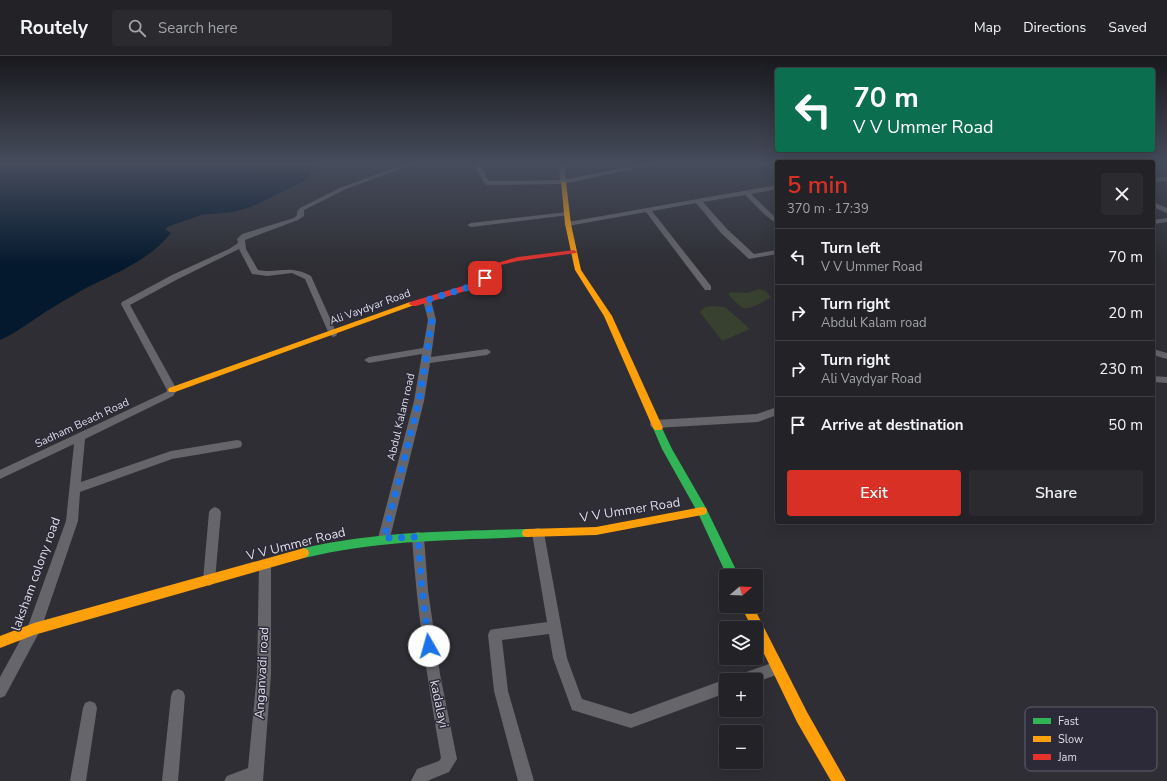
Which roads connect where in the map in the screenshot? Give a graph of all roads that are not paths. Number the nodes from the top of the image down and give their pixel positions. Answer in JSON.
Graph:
{"nodes":[{"id":1,"x":324,"y":198,"type":"edge"},
{"id":2,"x":565,"y":198,"type":"edge"},
{"id":3,"x":715,"y":198,"type":"edge"},
{"id":4,"x":752,"y":198,"type":"edge"},
{"id":5,"x":698,"y":201,"type":"junction"},
{"id":6,"x":1155,"y":205,"type":"edge"},
{"id":7,"x":1167,"y":210,"type":"edge"},
{"id":8,"x":648,"y":211,"type":"junction"},
{"id":9,"x":567,"y":214,"type":"junction"},
{"id":10,"x":775,"y":220,"type":"edge"},
{"id":11,"x":1167,"y":220,"type":"edge"},
{"id":12,"x":1155,"y":222,"type":"edge"},
{"id":13,"x":471,"y":224,"type":"dead end"},
{"id":14,"x":568,"y":224,"type":"junction"},
{"id":15,"x":241,"y":244,"type":"junction"},
{"id":16,"x":574,"y":252,"type":"junction"},
{"id":17,"x":775,"y":252,"type":"edge"},
{"id":18,"x":708,"y":288,"type":"dead end"},
{"id":19,"x":427,"y":300,"type":"junction"},
{"id":20,"x":333,"y":334,"type":"junction"},
{"id":21,"x":427,"y":350,"type":"junction"},
{"id":22,"x":487,"y":352,"type":"dead end"},
{"id":23,"x":1155,"y":353,"type":"edge"},
{"id":24,"x":1167,"y":356,"type":"edge"},
{"id":25,"x":369,"y":360,"type":"dead end"},
{"id":26,"x":425,"y":361,"type":"junction"},
{"id":27,"x":1155,"y":379,"type":"edge"},
{"id":28,"x":1167,"y":380,"type":"edge"},
{"id":29,"x":172,"y":390,"type":"junction"},
{"id":30,"x":775,"y":412,"type":"edge"},
{"id":31,"x":655,"y":424,"type":"junction"},
{"id":32,"x":80,"y":437,"type":"junction"},
{"id":33,"x":237,"y":444,"type":"dead end"},
{"id":34,"x":0,"y":475,"type":"edge"},
{"id":35,"x":75,"y":489,"type":"junction"},
{"id":36,"x":702,"y":511,"type":"junction"},
{"id":37,"x":215,"y":512,"type":"dead end"},
{"id":38,"x":538,"y":533,"type":"junction"},
{"id":39,"x":418,"y":537,"type":"junction"},
{"id":40,"x":384,"y":538,"type":"junction"},
{"id":41,"x":265,"y":564,"type":"junction"},
{"id":42,"x":730,"y":569,"type":"edge"},
{"id":43,"x":209,"y":580,"type":"junction"},
{"id":44,"x":750,"y":613,"type":"edge"},
{"id":45,"x":555,"y":627,"type":"junction"},
{"id":46,"x":34,"y":629,"type":"junction"},
{"id":47,"x":0,"y":642,"type":"edge"},
{"id":48,"x":777,"y":668,"type":"junction"},
{"id":49,"x":763,"y":673,"type":"edge"},
{"id":50,"x":719,"y":689,"type":"edge"},
{"id":51,"x":0,"y":691,"type":"edge"},
{"id":52,"x":178,"y":696,"type":"dead end"},
{"id":53,"x":90,"y":708,"type":"dead end"},
{"id":54,"x":256,"y":777,"type":"edge"},
{"id":55,"x":78,"y":781,"type":"edge"},
{"id":56,"x":170,"y":781,"type":"edge"},
{"id":57,"x":232,"y":781,"type":"edge"},
{"id":58,"x":419,"y":781,"type":"edge"},
{"id":59,"x":526,"y":781,"type":"edge"},
{"id":60,"x":839,"y":781,"type":"edge"}],
"edges":[{"from":1,"to":15,"type":"street"},
{"from":2,"to":9,"type":"street"},
{"from":3,"to":5,"type":"street"},
{"from":4,"to":10,"type":"street"},
{"from":5,"to":8,"type":"street"},
{"from":5,"to":17,"type":"street"},
{"from":6,"to":7,"type":"street"},
{"from":8,"to":14,"type":"street"},
{"from":8,"to":18,"type":"street"},
{"from":9,"to":13,"type":"street"},
{"from":9,"to":14,"type":"street"},
{"from":11,"to":12,"type":"street"},
{"from":14,"to":16,"type":"street"},
{"from":15,"to":20,"type":"street"},
{"from":15,"to":29,"type":"street"},
{"from":16,"to":19,"type":"street","name":"Ali Vaydyar Road"},
{"from":16,"to":31,"type":"street"},
{"from":19,"to":20,"type":"street","name":"Ali Vaydyar Road"},
{"from":19,"to":21,"type":"street","name":"Abdul Kalam road"},
{"from":20,"to":29,"type":"street","name":"Ali Vaydyar Road"},
{"from":21,"to":25,"type":"street"},
{"from":21,"to":26,"type":"street","name":"Abdul Kalam road"},
{"from":22,"to":26,"type":"street"},
{"from":23,"to":24,"type":"street"},
{"from":26,"to":40,"type":"street","name":"Abdul Kalam road"},
{"from":27,"to":28,"type":"street"},
{"from":29,"to":32,"type":"street","name":"Sadham Beach Road"},
{"from":30,"to":31,"type":"street"},
{"from":31,"to":36,"type":"street"},
{"from":32,"to":34,"type":"street","name":"Sadham Beach Road"},
{"from":32,"to":35,"type":"street","name":"laksham colony road"},
{"from":33,"to":35,"type":"street"},
{"from":35,"to":46,"type":"street","name":"laksham colony road"},
{"from":36,"to":38,"type":"street","name":"V V Ummer Road"},
{"from":36,"to":42,"type":"street"},
{"from":37,"to":43,"type":"street"},
{"from":38,"to":39,"type":"street","name":"V V Ummer Road"},
{"from":38,"to":45,"type":"street"},
{"from":39,"to":40,"type":"street","name":"V V Ummer Road"},
{"from":39,"to":58,"type":"street","name":"kadalayi"},
{"from":40,"to":41,"type":"street","name":"V V Ummer Road"},
{"from":41,"to":43,"type":"street","name":"V V Ummer Road"},
{"from":41,"to":54,"type":"street","name":"Anganvadi road"},
{"from":43,"to":46,"type":"street","name":"V V Ummer Road"},
{"from":44,"to":48,"type":"street"},
{"from":45,"to":50,"type":"street"},
{"from":45,"to":59,"type":"street"},
{"from":46,"to":47,"type":"street","name":"V V Ummer Road"},
{"from":46,"to":51,"type":"street","name":"laksham colony road"},
{"from":48,"to":49,"type":"street"},
{"from":48,"to":60,"type":"street"},
{"from":52,"to":56,"type":"street"},
{"from":53,"to":55,"type":"street"},
{"from":54,"to":57,"type":"street"}]}
